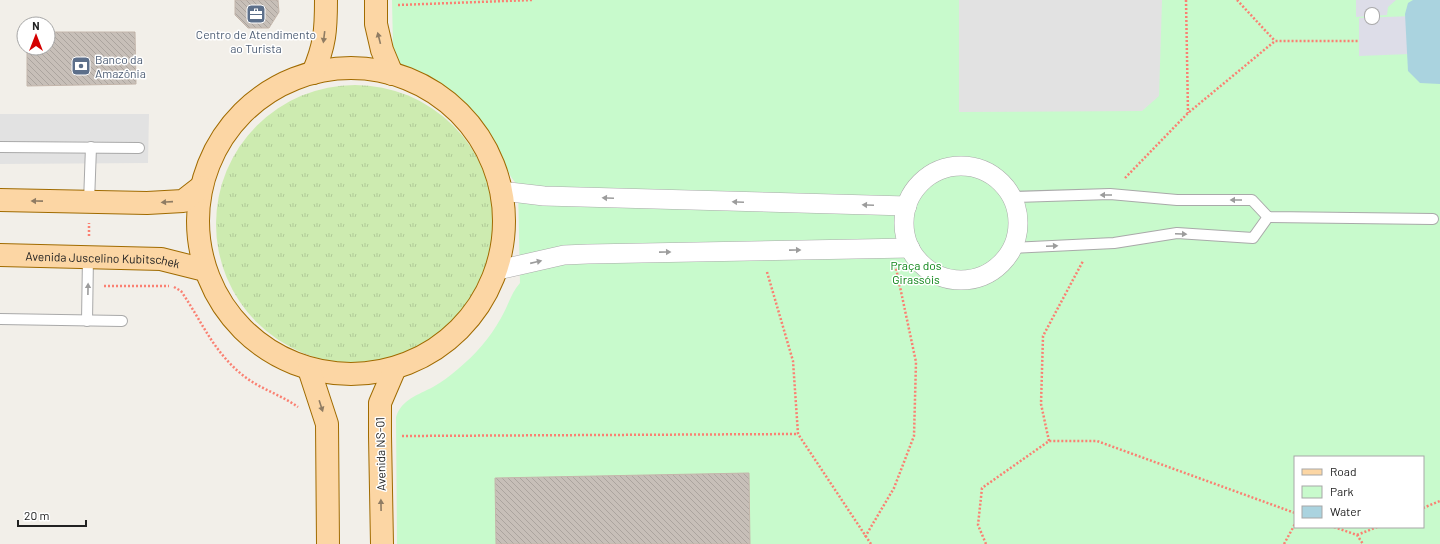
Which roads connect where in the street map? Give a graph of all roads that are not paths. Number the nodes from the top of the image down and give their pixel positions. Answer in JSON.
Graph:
{"nodes":[{"id":1,"x":326,"y":0,"type":"edge"},
{"id":2,"x":376,"y":3,"type":"edge"},
{"id":3,"x":313,"y":73,"type":"junction"},
{"id":4,"x":392,"y":74,"type":"junction"},
{"id":5,"x":0,"y":147,"type":"edge"},
{"id":6,"x":90,"y":147,"type":"junction"},
{"id":7,"x":139,"y":148,"type":"dead end"},
{"id":8,"x":201,"y":187,"type":"junction"},
{"id":9,"x":502,"y":190,"type":"junction"},
{"id":10,"x":1012,"y":197,"type":"junction"},
{"id":11,"x":0,"y":200,"type":"edge"},
{"id":12,"x":89,"y":202,"type":"junction"},
{"id":13,"x":907,"y":206,"type":"junction"},
{"id":14,"x":1268,"y":217,"type":"junction"},
{"id":15,"x":1432,"y":219,"type":"dead end"},
{"id":16,"x":900,"y":248,"type":"junction"},
{"id":17,"x":1013,"y":248,"type":"junction"},
{"id":18,"x":0,"y":255,"type":"edge"},
{"id":19,"x":88,"y":256,"type":"junction"},
{"id":20,"x":205,"y":270,"type":"junction"},
{"id":21,"x":498,"y":270,"type":"junction"},
{"id":22,"x":0,"y":319,"type":"edge"},
{"id":23,"x":87,"y":321,"type":"junction"},
{"id":24,"x":122,"y":321,"type":"dead end"},
{"id":25,"x":396,"y":368,"type":"junction"},
{"id":26,"x":309,"y":369,"type":"junction"},
{"id":27,"x":328,"y":544,"type":"edge"},
{"id":28,"x":382,"y":544,"type":"edge"}],
"edges":[{"from":1,"to":3,"type":"main road","one_way":true},
{"from":4,"to":2,"type":"main road","one_way":true},
{"from":3,"to":4,"type":"main road"},
{"from":3,"to":8,"type":"main road"},
{"from":4,"to":9,"type":"main road"},
{"from":5,"to":6,"type":"lane"},
{"from":6,"to":7,"type":"lane"},
{"from":6,"to":12,"type":"lane"},
{"from":8,"to":12,"type":"main road","one_way":true},
{"from":8,"to":20,"type":"main road"},
{"from":13,"to":9,"type":"street","one_way":true},
{"from":9,"to":21,"type":"main road"},
{"from":10,"to":13,"type":"street"},
{"from":14,"to":10,"type":"lane","one_way":true},
{"from":10,"to":17,"type":"street"},
{"from":12,"to":11,"type":"main road","one_way":true},
{"from":13,"to":16,"type":"street"},
{"from":14,"to":15,"type":"lane"},
{"from":17,"to":14,"type":"lane","one_way":true},
{"from":16,"to":17,"type":"street"},
{"from":21,"to":16,"type":"street","one_way":true},
{"from":18,"to":19,"type":"main road","name":"Avenida Juscelino Kubitschek"},
{"from":19,"to":20,"type":"main road","name":"Avenida Juscelino Kubitschek"},
{"from":23,"to":19,"type":"lane","one_way":true},
{"from":20,"to":26,"type":"main road"},
{"from":21,"to":25,"type":"main road"},
{"from":22,"to":23,"type":"lane"},
{"from":23,"to":24,"type":"lane"},
{"from":25,"to":26,"type":"main road"},
{"from":28,"to":25,"type":"main road","name":"Avenida NS-01","one_way":true},
{"from":26,"to":27,"type":"main road","one_way":true}]}
